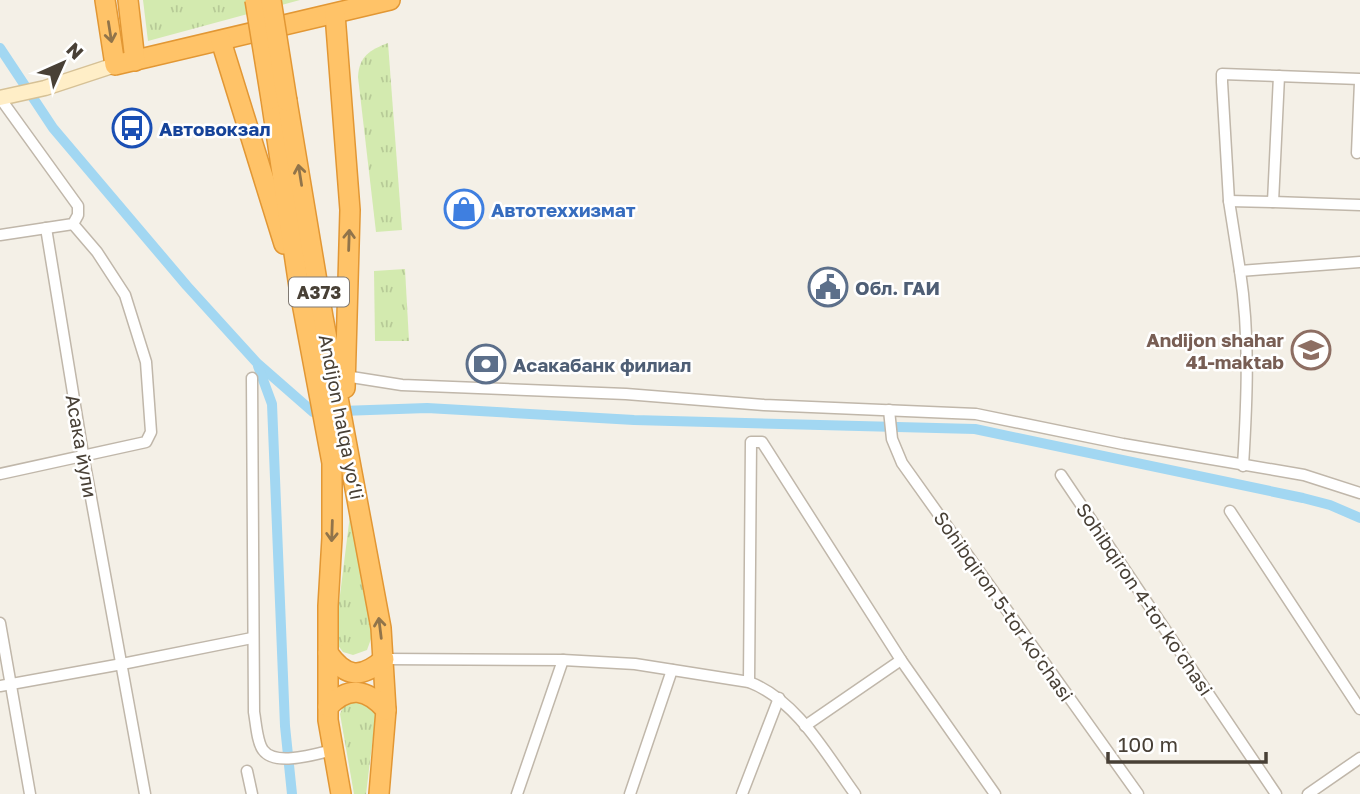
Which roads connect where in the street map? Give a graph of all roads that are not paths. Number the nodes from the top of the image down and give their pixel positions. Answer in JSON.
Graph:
{"nodes":[{"id":1,"x":105,"y":0,"type":"edge"},
{"id":2,"x":128,"y":0,"type":"edge"},
{"id":3,"x":255,"y":0,"type":"edge"},
{"id":4,"x":271,"y":0,"type":"edge"},
{"id":5,"x":390,"y":0,"type":"edge"},
{"id":6,"x":335,"y":14,"type":"junction"},
{"id":7,"x":221,"y":41,"type":"junction"},
{"id":8,"x":135,"y":61,"type":"junction"},
{"id":9,"x":115,"y":65,"type":"junction"},
{"id":10,"x":1279,"y":76,"type":"junction"},
{"id":11,"x":1360,"y":81,"type":"edge"},
{"id":12,"x":3,"y":97,"type":"edge"},
{"id":13,"x":279,"y":100,"type":"junction"},
{"id":14,"x":1357,"y":153,"type":"dead end"},
{"id":15,"x":1229,"y":201,"type":"junction"},
{"id":16,"x":1273,"y":202,"type":"junction"},
{"id":17,"x":1360,"y":205,"type":"edge"},
{"id":18,"x":74,"y":224,"type":"junction"},
{"id":19,"x":46,"y":228,"type":"junction"},
{"id":20,"x":0,"y":235,"type":"edge"},
{"id":21,"x":1360,"y":262,"type":"edge"},
{"id":22,"x":1240,"y":271,"type":"junction"},
{"id":23,"x":299,"y":287,"type":"junction"},
{"id":24,"x":345,"y":376,"type":"junction"},
{"id":25,"x":252,"y":378,"type":"dead end"},
{"id":26,"x":889,"y":412,"type":"junction"},
{"id":27,"x":344,"y":431,"type":"junction"},
{"id":28,"x":83,"y":454,"type":"junction"},
{"id":29,"x":1243,"y":466,"type":"junction"},
{"id":30,"x":0,"y":474,"type":"edge"},
{"id":31,"x":1061,"y":475,"type":"dead end"},
{"id":32,"x":1360,"y":493,"type":"edge"},
{"id":33,"x":1230,"y":511,"type":"dead end"},
{"id":34,"x":0,"y":622,"type":"edge"},
{"id":35,"x":252,"y":638,"type":"junction"},
{"id":36,"x":328,"y":653,"type":"junction"},
{"id":37,"x":384,"y":659,"type":"junction"},
{"id":38,"x":564,"y":660,"type":"junction"},
{"id":39,"x":901,"y":660,"type":"junction"},
{"id":40,"x":122,"y":664,"type":"junction"},
{"id":41,"x":672,"y":670,"type":"junction"},
{"id":42,"x":749,"y":682,"type":"junction"},
{"id":43,"x":5,"y":685,"type":"edge"},
{"id":44,"x":779,"y":698,"type":"junction"},
{"id":45,"x":328,"y":707,"type":"junction"},
{"id":46,"x":1360,"y":709,"type":"edge"},
{"id":47,"x":386,"y":710,"type":"junction"},
{"id":48,"x":805,"y":726,"type":"junction"},
{"id":49,"x":334,"y":750,"type":"junction"},
{"id":50,"x":1360,"y":758,"type":"edge"},
{"id":51,"x":247,"y":771,"type":"dead end"},
{"id":52,"x":30,"y":794,"type":"edge"},
{"id":53,"x":145,"y":794,"type":"edge"},
{"id":54,"x":252,"y":794,"type":"edge"},
{"id":55,"x":341,"y":794,"type":"edge"},
{"id":56,"x":379,"y":794,"type":"edge"},
{"id":57,"x":517,"y":794,"type":"edge"},
{"id":58,"x":630,"y":794,"type":"edge"},
{"id":59,"x":742,"y":794,"type":"edge"},
{"id":60,"x":855,"y":794,"type":"edge"},
{"id":61,"x":995,"y":794,"type":"edge"},
{"id":62,"x":1138,"y":794,"type":"edge"},
{"id":63,"x":1276,"y":794,"type":"edge"},
{"id":64,"x":1308,"y":794,"type":"edge"}],
"edges":[{"from":1,"to":9,"type":"highway","one_way":true},
{"from":2,"to":8,"type":"highway"},
{"from":3,"to":13,"type":"highway","name":"Andijon halqa yo‘li","number":"A373","bridge":true},
{"from":4,"to":13,"type":"highway","name":"Andijon halqa yo‘li","number":"A373","bridge":true},
{"from":5,"to":6,"type":"highway"},
{"from":6,"to":7,"type":"highway"},
{"from":24,"to":6,"type":"highway","one_way":true},
{"from":7,"to":8,"type":"highway"},
{"from":7,"to":23,"type":"highway"},
{"from":8,"to":9,"type":"highway"},
{"from":9,"to":12,"type":"main road"},
{"from":10,"to":11,"type":"street"},
{"from":10,"to":15,"type":"street"},
{"from":10,"to":16,"type":"street"},
{"from":11,"to":14,"type":"street"},
{"from":12,"to":18,"type":"street"},
{"from":13,"to":23,"type":"highway","name":"Andijon halqa yo‘li","number":"A373"},
{"from":27,"to":13,"type":"highway","name":"Andijon halqa yo‘li","number":"A373","one_way":true},
{"from":15,"to":16,"type":"street"},
{"from":15,"to":22,"type":"street"},
{"from":16,"to":17,"type":"street"},
{"from":18,"to":19,"type":"street"},
{"from":18,"to":28,"type":"street"},
{"from":19,"to":20,"type":"street"},
{"from":19,"to":28,"type":"street","name":"Асака йули"},
{"from":21,"to":22,"type":"street"},
{"from":22,"to":29,"type":"street"},
{"from":23,"to":36,"type":"highway","name":"Andijon halqa yo‘li","number":"A373","one_way":true},
{"from":24,"to":26,"type":"street"},
{"from":24,"to":27,"type":"highway"},
{"from":25,"to":35,"type":"street"},
{"from":26,"to":29,"type":"street"},
{"from":26,"to":62,"type":"street","name":"Sohibqiron 5-tor ko'chasi"},
{"from":37,"to":27,"type":"highway","name":"Andijon halqa yo‘li","number":"A373","one_way":true},
{"from":28,"to":30,"type":"street"},
{"from":28,"to":40,"type":"street","name":"Асака йули"},
{"from":29,"to":32,"type":"street"},
{"from":31,"to":63,"type":"street","name":"Sohibqiron 4-tor ko'chasi"},
{"from":33,"to":46,"type":"street"},
{"from":34,"to":43,"type":"street"},
{"from":35,"to":40,"type":"street"},
{"from":35,"to":49,"type":"street"},
{"from":36,"to":37,"type":"highway"},
{"from":36,"to":45,"type":"highway","name":"Andijon halqa yo‘li","number":"A373"},
{"from":37,"to":38,"type":"street"},
{"from":37,"to":47,"type":"highway","name":"Andijon halqa yo‘li","number":"A373"},
{"from":38,"to":41,"type":"street"},
{"from":38,"to":57,"type":"street"},
{"from":39,"to":42,"type":"street"},
{"from":39,"to":48,"type":"street"},
{"from":39,"to":61,"type":"street"},
{"from":40,"to":43,"type":"street"},
{"from":40,"to":53,"type":"street","name":"Асака йули"},
{"from":41,"to":42,"type":"street"},
{"from":41,"to":58,"type":"street"},
{"from":42,"to":44,"type":"street"},
{"from":43,"to":52,"type":"street"},
{"from":44,"to":48,"type":"street"},
{"from":44,"to":59,"type":"street"},
{"from":45,"to":47,"type":"highway"},
{"from":45,"to":49,"type":"highway","name":"Andijon halqa yo‘li","number":"A373"},
{"from":47,"to":56,"type":"highway","name":"Andijon halqa yo‘li","number":"A373"},
{"from":48,"to":60,"type":"street"},
{"from":49,"to":55,"type":"highway","name":"Andijon halqa yo‘li","number":"A373"},
{"from":50,"to":64,"type":"street"},
{"from":51,"to":54,"type":"street"}]}
